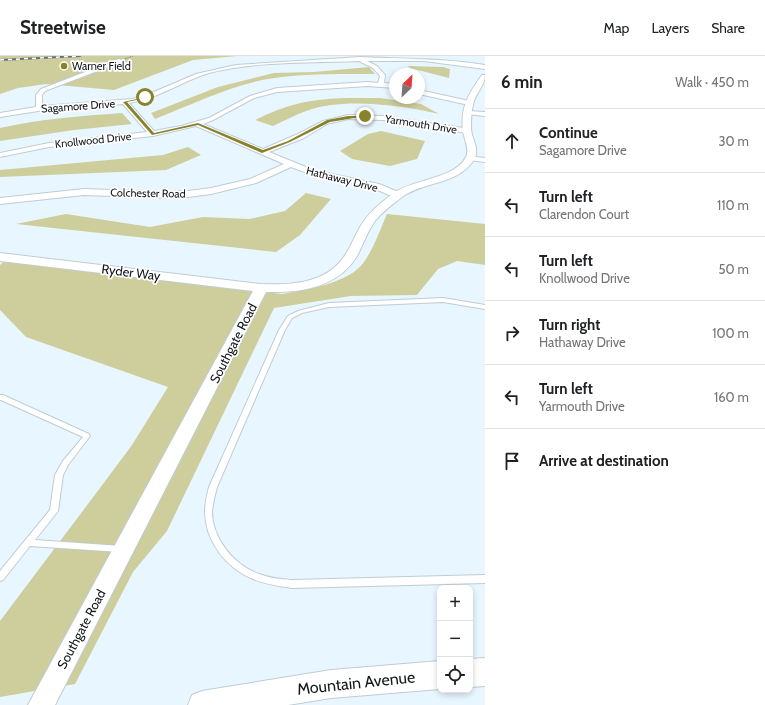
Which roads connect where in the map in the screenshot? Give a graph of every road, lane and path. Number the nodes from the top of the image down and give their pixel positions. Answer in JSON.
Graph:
{"nodes":[{"id":1,"x":360,"y":59,"type":"junction"},
{"id":2,"x":120,"y":61,"type":"dead end"},
{"id":3,"x":485,"y":67,"type":"edge"},
{"id":4,"x":484,"y":80,"type":"edge"},
{"id":5,"x":381,"y":85,"type":"junction"},
{"id":6,"x":389,"y":86,"type":"edge"},
{"id":7,"x":425,"y":94,"type":"edge"},
{"id":8,"x":124,"y":102,"type":"junction"},
{"id":9,"x":39,"y":108,"type":"junction"},
{"id":10,"x":468,"y":108,"type":"junction"},
{"id":11,"x":485,"y":114,"type":"edge"},
{"id":12,"x":0,"y":115,"type":"edge"},
{"id":13,"x":198,"y":124,"type":"junction"},
{"id":14,"x":467,"y":131,"type":"junction"},
{"id":15,"x":153,"y":134,"type":"junction"},
{"id":16,"x":262,"y":152,"type":"junction"},
{"id":17,"x":0,"y":155,"type":"edge"},
{"id":18,"x":471,"y":158,"type":"junction"},
{"id":19,"x":485,"y":160,"type":"edge"},
{"id":20,"x":291,"y":164,"type":"junction"},
{"id":21,"x":398,"y":194,"type":"junction"},
{"id":22,"x":0,"y":201,"type":"edge"},
{"id":23,"x":0,"y":257,"type":"edge"},
{"id":24,"x":261,"y":288,"type":"junction"},
{"id":25,"x":485,"y":307,"type":"edge"},
{"id":26,"x":0,"y":398,"type":"edge"},
{"id":27,"x":29,"y":543,"type":"junction"},
{"id":28,"x":124,"y":549,"type":"junction"},
{"id":29,"x":0,"y":577,"type":"edge"},
{"id":30,"x":485,"y":579,"type":"edge"},
{"id":31,"x":485,"y":672,"type":"edge"},
{"id":32,"x":473,"y":673,"type":"edge"},
{"id":33,"x":437,"y":675,"type":"edge"},
{"id":34,"x":41,"y":705,"type":"edge"},
{"id":35,"x":202,"y":705,"type":"edge"}],
"edges":[{"from":1,"to":3,"type":"street","name":"Sagamore Drive"},
{"from":1,"to":5,"type":"street"},
{"from":1,"to":8,"type":"street","name":"Sagamore Drive"},
{"from":2,"to":9,"type":"street"},
{"from":4,"to":10,"type":"street"},
{"from":5,"to":6,"type":"street","name":"Knollwood Drive"},
{"from":5,"to":13,"type":"street","name":"Knollwood Drive"},
{"from":7,"to":10,"type":"street"},
{"from":8,"to":9,"type":"street","name":"Sagamore Drive"},
{"from":8,"to":15,"type":"street"},
{"from":9,"to":12,"type":"street","name":"Sagamore Drive"},
{"from":10,"to":11,"type":"street"},
{"from":10,"to":14,"type":"street"},
{"from":13,"to":15,"type":"street","name":"Knollwood Drive"},
{"from":13,"to":16,"type":"street","name":"Hathaway Drive"},
{"from":14,"to":16,"type":"street","name":"Yarmouth Drive"},
{"from":14,"to":18,"type":"street"},
{"from":15,"to":17,"type":"street","name":"Knollwood Drive"},
{"from":16,"to":20,"type":"street","name":"Hathaway Drive"},
{"from":18,"to":19,"type":"street"},
{"from":18,"to":21,"type":"street","name":"Southgate Road"},
{"from":20,"to":21,"type":"street","name":"Hathaway Drive"},
{"from":20,"to":22,"type":"street","name":"Colchester Road"},
{"from":21,"to":24,"type":"street","name":"Southgate Road"},
{"from":23,"to":24,"type":"street","name":"Ryder Way"},
{"from":24,"to":28,"type":"street","name":"Southgate Road"},
{"from":25,"to":30,"type":"lane"},
{"from":26,"to":27,"type":"lane"},
{"from":27,"to":28,"type":"lane"},
{"from":27,"to":29,"type":"lane"},
{"from":28,"to":34,"type":"street","name":"Southgate Road"},
{"from":31,"to":32,"type":"main road"},
{"from":33,"to":35,"type":"main road","name":"Mountain Avenue"}]}
